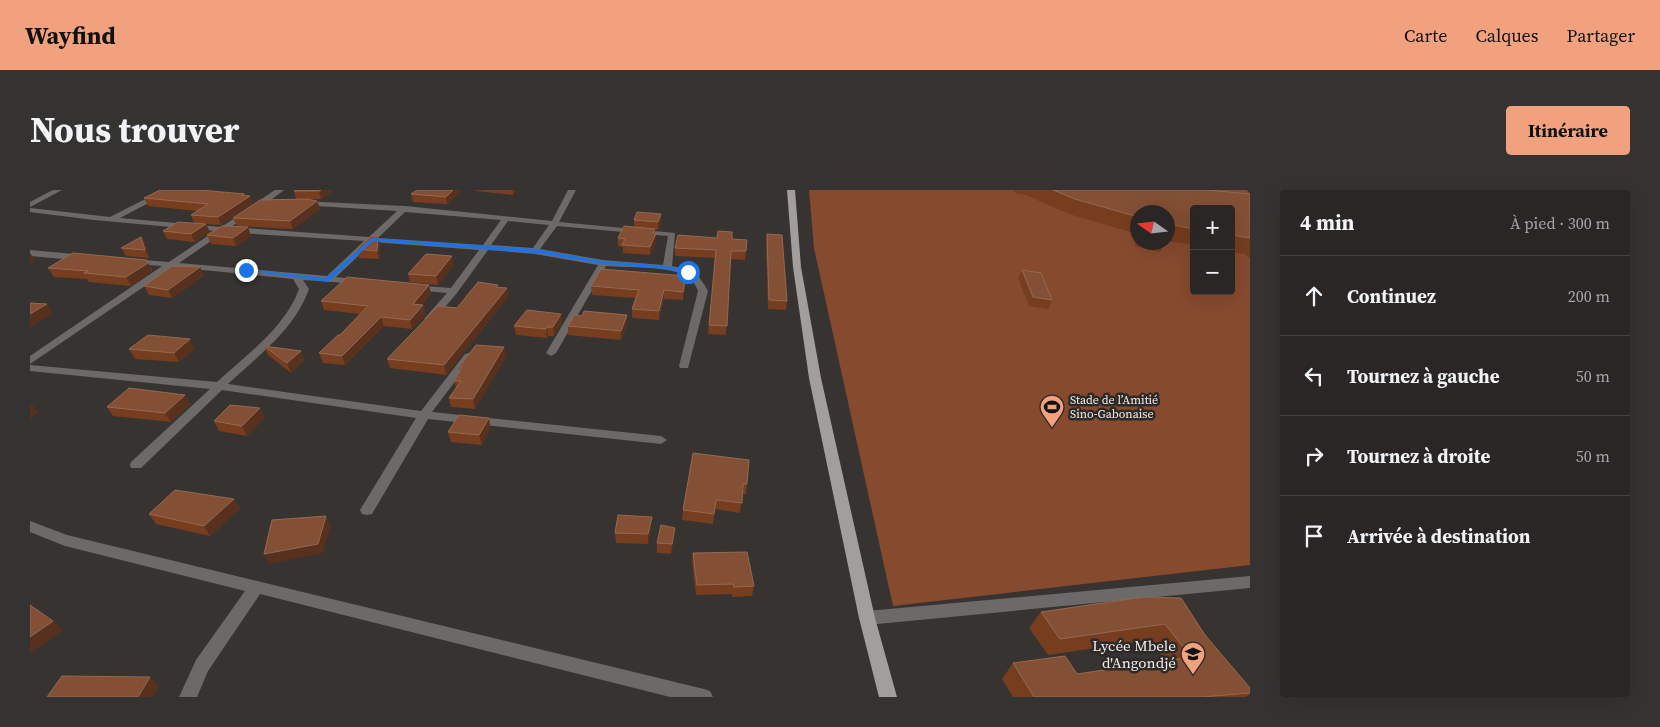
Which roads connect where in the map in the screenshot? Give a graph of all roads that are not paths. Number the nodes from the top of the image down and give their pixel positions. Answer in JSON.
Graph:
{"nodes":[{"id":1,"x":58,"y":190,"type":"edge"},
{"id":2,"x":169,"y":190,"type":"edge"},
{"id":3,"x":280,"y":190,"type":"edge"},
{"id":4,"x":572,"y":190,"type":"edge"},
{"id":5,"x":791,"y":190,"type":"edge"},
{"id":6,"x":275,"y":202,"type":"edge"},
{"id":7,"x":292,"y":202,"type":"edge"},
{"id":8,"x":260,"y":204,"type":"junction"},
{"id":9,"x":30,"y":205,"type":"edge"},
{"id":10,"x":405,"y":208,"type":"junction"},
{"id":11,"x":30,"y":210,"type":"edge"},
{"id":12,"x":112,"y":219,"type":"junction"},
{"id":13,"x":505,"y":220,"type":"junction"},
{"id":14,"x":554,"y":224,"type":"junction"},
{"id":15,"x":222,"y":229,"type":"junction"},
{"id":16,"x":372,"y":240,"type":"junction"},
{"id":17,"x":485,"y":247,"type":"junction"},
{"id":18,"x":535,"y":251,"type":"junction"},
{"id":19,"x":30,"y":253,"type":"edge"},
{"id":20,"x":96,"y":258,"type":"edge"},
{"id":21,"x":124,"y":261,"type":"edge"},
{"id":22,"x":603,"y":263,"type":"junction"},
{"id":23,"x":171,"y":265,"type":"junction"},
{"id":24,"x":668,"y":268,"type":"junction"},
{"id":25,"x":297,"y":277,"type":"junction"},
{"id":26,"x":328,"y":280,"type":"junction"},
{"id":27,"x":369,"y":283,"type":"edge"},
{"id":28,"x":406,"y":286,"type":"edge"},
{"id":29,"x":454,"y":291,"type":"junction"},
{"id":30,"x":423,"y":325,"type":"edge"},
{"id":31,"x":476,"y":346,"type":"edge"},
{"id":32,"x":552,"y":353,"type":"dead end"},
{"id":33,"x":30,"y":361,"type":"edge"},
{"id":34,"x":684,"y":366,"type":"dead end"},
{"id":35,"x":30,"y":368,"type":"edge"},
{"id":36,"x":218,"y":386,"type":"junction"},
{"id":37,"x":424,"y":415,"type":"junction"},
{"id":38,"x":661,"y":440,"type":"dead end"},
{"id":39,"x":136,"y":465,"type":"dead end"},
{"id":40,"x":367,"y":510,"type":"dead end"},
{"id":41,"x":30,"y":526,"type":"edge"},
{"id":42,"x":1250,"y":582,"type":"edge"},
{"id":43,"x":256,"y":587,"type":"junction"},
{"id":44,"x":867,"y":618,"type":"junction"},
{"id":45,"x":188,"y":697,"type":"edge"},
{"id":46,"x":704,"y":697,"type":"edge"},
{"id":47,"x":888,"y":697,"type":"edge"}],
"edges":[{"from":1,"to":9,"type":"street"},
{"from":2,"to":12,"type":"street"},
{"from":3,"to":8,"type":"street"},
{"from":4,"to":14,"type":"street"},
{"from":5,"to":44,"type":"main road"},
{"from":6,"to":8,"type":"street"},
{"from":7,"to":10,"type":"street"},
{"from":8,"to":15,"type":"street"},
{"from":10,"to":13,"type":"street"},
{"from":10,"to":16,"type":"street"},
{"from":11,"to":12,"type":"street"},
{"from":12,"to":15,"type":"street"},
{"from":13,"to":14,"type":"street"},
{"from":13,"to":17,"type":"street"},
{"from":14,"to":18,"type":"street"},
{"from":14,"to":24,"type":"street"},
{"from":15,"to":16,"type":"street"},
{"from":15,"to":23,"type":"street"},
{"from":16,"to":17,"type":"street"},
{"from":16,"to":26,"type":"street"},
{"from":17,"to":18,"type":"street"},
{"from":17,"to":29,"type":"street"},
{"from":18,"to":22,"type":"street"},
{"from":19,"to":20,"type":"street"},
{"from":21,"to":23,"type":"street"},
{"from":22,"to":24,"type":"street"},
{"from":22,"to":32,"type":"street"},
{"from":23,"to":25,"type":"street"},
{"from":23,"to":33,"type":"street"},
{"from":24,"to":34,"type":"street"},
{"from":25,"to":26,"type":"street"},
{"from":25,"to":36,"type":"street"},
{"from":26,"to":27,"type":"street"},
{"from":28,"to":29,"type":"street"},
{"from":29,"to":30,"type":"street"},
{"from":31,"to":37,"type":"street"},
{"from":35,"to":36,"type":"street"},
{"from":36,"to":37,"type":"street"},
{"from":36,"to":39,"type":"street"},
{"from":37,"to":38,"type":"street"},
{"from":37,"to":40,"type":"street"},
{"from":41,"to":43,"type":"street"},
{"from":42,"to":44,"type":"street"},
{"from":43,"to":45,"type":"street"},
{"from":43,"to":46,"type":"street"},
{"from":44,"to":47,"type":"main road"}]}
